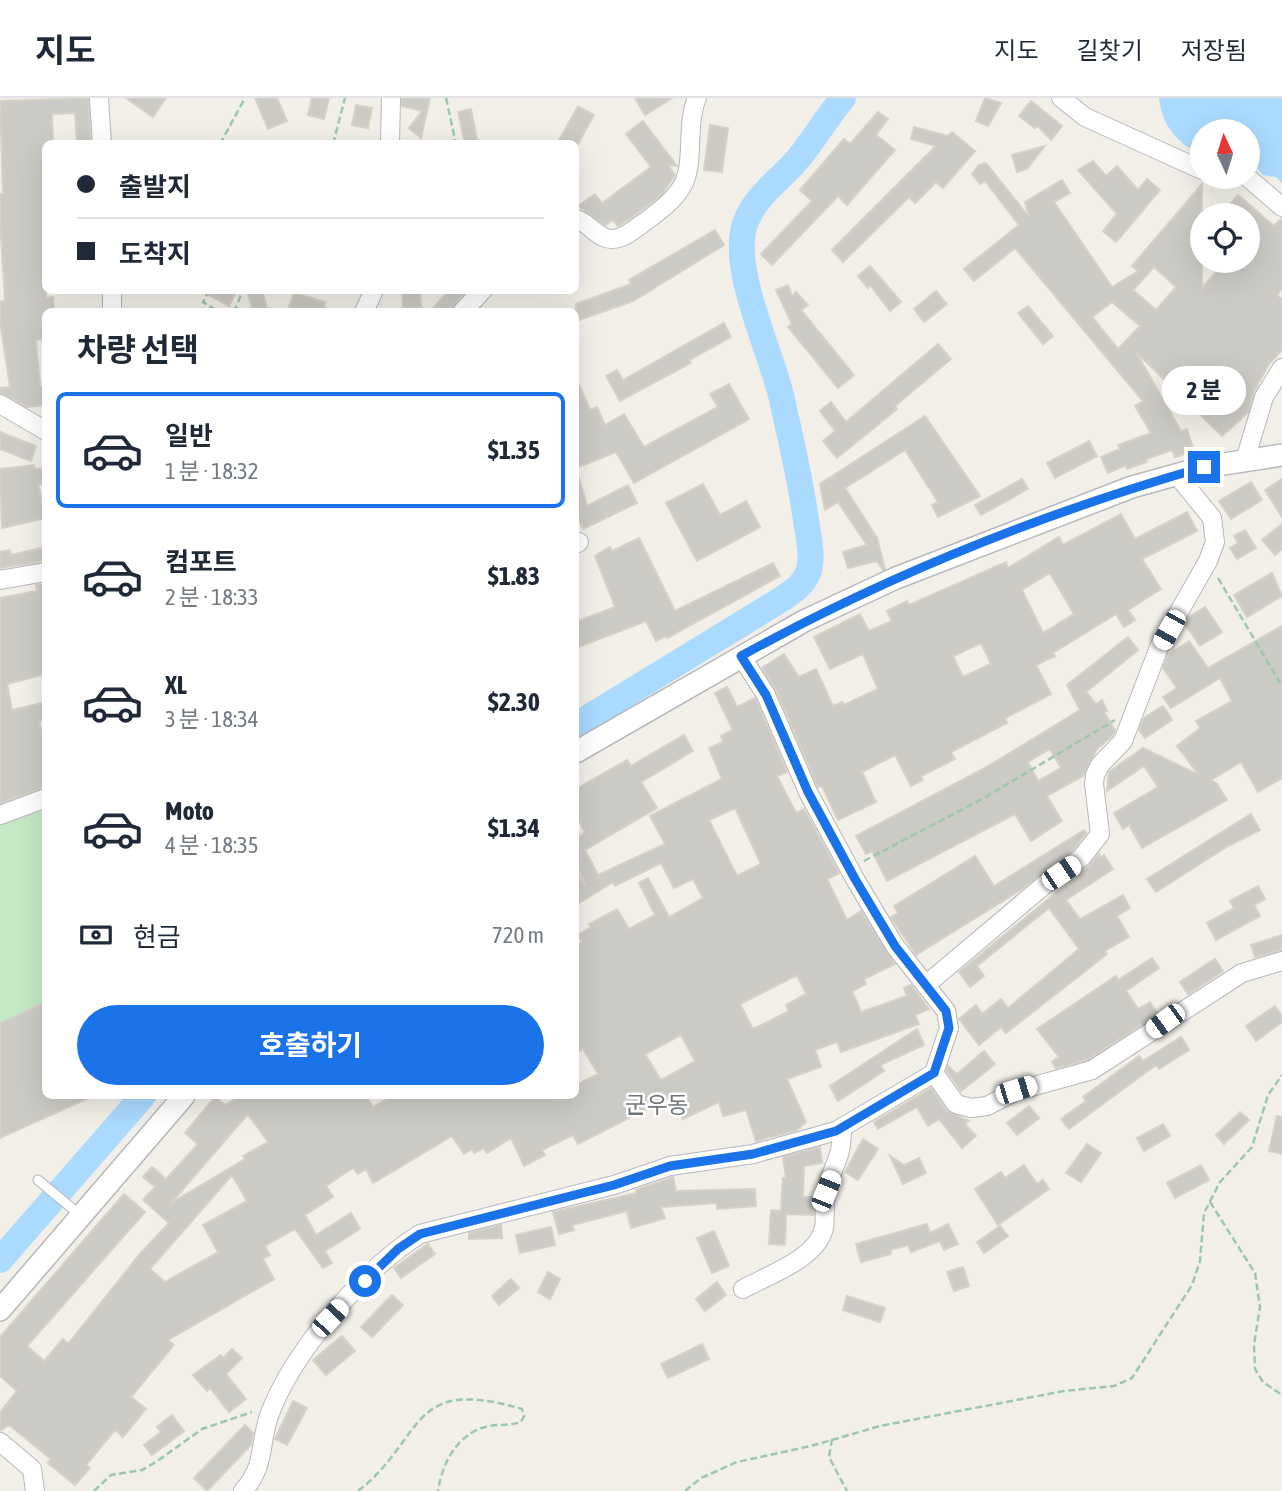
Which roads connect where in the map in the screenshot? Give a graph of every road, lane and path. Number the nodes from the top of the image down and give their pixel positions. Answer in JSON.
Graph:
{"nodes":[{"id":1,"x":99,"y":98,"type":"edge"},
{"id":2,"x":244,"y":98,"type":"edge"},
{"id":3,"x":345,"y":98,"type":"edge"},
{"id":4,"x":391,"y":98,"type":"edge"},
{"id":5,"x":446,"y":98,"type":"edge"},
{"id":6,"x":697,"y":98,"type":"edge"},
{"id":7,"x":1061,"y":98,"type":"edge"},
{"id":8,"x":102,"y":140,"type":"edge"},
{"id":9,"x":222,"y":140,"type":"edge"},
{"id":10,"x":334,"y":140,"type":"edge"},
{"id":11,"x":390,"y":140,"type":"edge"},
{"id":12,"x":455,"y":140,"type":"edge"},
{"id":13,"x":1190,"y":165,"type":"edge"},
{"id":14,"x":1260,"y":188,"type":"edge"},
{"id":15,"x":1282,"y":206,"type":"edge"},
{"id":16,"x":579,"y":221,"type":"edge"},
{"id":17,"x":207,"y":294,"type":"edge"},
{"id":18,"x":479,"y":294,"type":"edge"},
{"id":19,"x":213,"y":308,"type":"edge"},
{"id":20,"x":466,"y":308,"type":"edge"},
{"id":21,"x":1280,"y":372,"type":"edge"},
{"id":22,"x":0,"y":404,"type":"edge"},
{"id":23,"x":42,"y":429,"type":"edge"},
{"id":24,"x":1282,"y":455,"type":"edge"},
{"id":25,"x":1245,"y":460,"type":"junction"},
{"id":26,"x":1177,"y":475,"type":"junction"},
{"id":27,"x":1205,"y":567,"type":"junction"},
{"id":28,"x":42,"y":573,"type":"edge"},
{"id":29,"x":0,"y":580,"type":"edge"},
{"id":30,"x":741,"y":656,"type":"junction"},
{"id":31,"x":1282,"y":686,"type":"edge"},
{"id":32,"x":1135,"y":708,"type":"junction"},
{"id":33,"x":579,"y":750,"type":"edge"},
{"id":34,"x":42,"y":799,"type":"edge"},
{"id":35,"x":0,"y":815,"type":"edge"},
{"id":36,"x":849,"y":869,"type":"junction"},
{"id":37,"x":1282,"y":961,"type":"edge"},
{"id":38,"x":927,"y":984,"type":"junction"},
{"id":39,"x":934,"y":1073,"type":"junction"},
{"id":40,"x":1282,"y":1075,"type":"edge"},
{"id":41,"x":181,"y":1099,"type":"edge"},
{"id":42,"x":842,"y":1127,"type":"junction"},
{"id":43,"x":38,"y":1180,"type":"dead end"},
{"id":44,"x":1210,"y":1202,"type":"junction"},
{"id":45,"x":73,"y":1209,"type":"junction"},
{"id":46,"x":743,"y":1289,"type":"dead end"},
{"id":47,"x":0,"y":1310,"type":"edge"},
{"id":48,"x":1282,"y":1395,"type":"edge"},
{"id":49,"x":269,"y":1416,"type":"junction"},
{"id":50,"x":832,"y":1439,"type":"junction"},
{"id":51,"x":0,"y":1441,"type":"edge"},
{"id":52,"x":35,"y":1491,"type":"edge"},
{"id":53,"x":94,"y":1491,"type":"edge"},
{"id":54,"x":243,"y":1491,"type":"edge"},
{"id":55,"x":358,"y":1491,"type":"edge"},
{"id":56,"x":438,"y":1491,"type":"edge"},
{"id":57,"x":685,"y":1491,"type":"edge"},
{"id":58,"x":847,"y":1491,"type":"edge"}],
"edges":[{"from":1,"to":8,"type":"street"},
{"from":2,"to":9,"type":"path"},
{"from":3,"to":10,"type":"path"},
{"from":4,"to":11,"type":"street"},
{"from":5,"to":12,"type":"path"},
{"from":6,"to":16,"type":"street"},
{"from":7,"to":13,"type":"street"},
{"from":14,"to":15,"type":"street"},
{"from":17,"to":19,"type":"path"},
{"from":18,"to":20,"type":"street"},
{"from":21,"to":25,"type":"street"},
{"from":22,"to":23,"type":"street"},
{"from":24,"to":25,"type":"street"},
{"from":25,"to":26,"type":"street"},
{"from":26,"to":27,"type":"street"},
{"from":26,"to":30,"type":"street"},
{"from":27,"to":31,"type":"path"},
{"from":27,"to":32,"type":"street"},
{"from":28,"to":29,"type":"street"},
{"from":30,"to":33,"type":"street"},
{"from":30,"to":36,"type":"street"},
{"from":32,"to":36,"type":"path"},
{"from":32,"to":38,"type":"street"},
{"from":34,"to":35,"type":"street"},
{"from":36,"to":38,"type":"street"},
{"from":37,"to":39,"type":"street"},
{"from":38,"to":39,"type":"street"},
{"from":39,"to":42,"type":"street"},
{"from":40,"to":44,"type":"path"},
{"from":41,"to":45,"type":"street"},
{"from":42,"to":46,"type":"street"},
{"from":42,"to":49,"type":"street"},
{"from":43,"to":45,"type":"lane"},
{"from":44,"to":48,"type":"path"},
{"from":44,"to":50,"type":"path"},
{"from":45,"to":47,"type":"street"},
{"from":49,"to":53,"type":"path"},
{"from":49,"to":54,"type":"street"},
{"from":50,"to":57,"type":"path"},
{"from":50,"to":58,"type":"path"},
{"from":51,"to":52,"type":"street"},
{"from":55,"to":56,"type":"path"}]}
